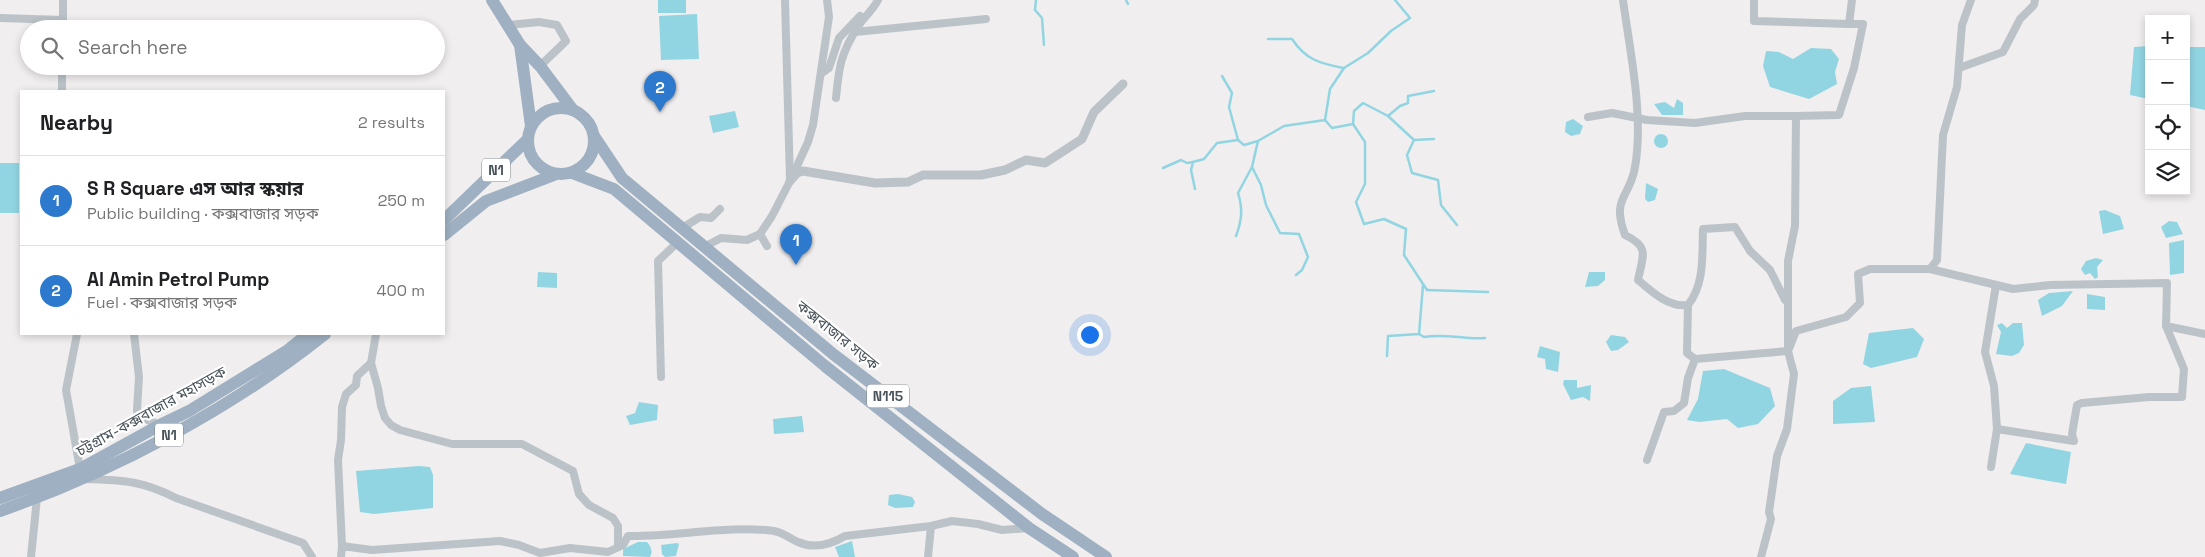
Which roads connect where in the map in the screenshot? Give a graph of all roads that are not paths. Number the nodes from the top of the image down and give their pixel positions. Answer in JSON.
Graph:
{"nodes":[{"id":1,"x":64,"y":0,"type":"edge"},
{"id":2,"x":492,"y":0,"type":"edge"},
{"id":3,"x":785,"y":0,"type":"edge"},
{"id":4,"x":827,"y":0,"type":"edge"},
{"id":5,"x":876,"y":0,"type":"edge"},
{"id":6,"x":1623,"y":0,"type":"edge"},
{"id":7,"x":1754,"y":0,"type":"edge"},
{"id":8,"x":1852,"y":0,"type":"edge"},
{"id":9,"x":1971,"y":0,"type":"edge"},
{"id":10,"x":2035,"y":0,"type":"edge"},
{"id":11,"x":0,"y":18,"type":"edge"},
{"id":12,"x":986,"y":19,"type":"dead end"},
{"id":13,"x":20,"y":20,"type":"edge"},
{"id":14,"x":63,"y":20,"type":"edge"},
{"id":15,"x":1848,"y":24,"type":"junction"},
{"id":16,"x":509,"y":25,"type":"junction"},
{"id":17,"x":855,"y":32,"type":"junction"},
{"id":18,"x":520,"y":45,"type":"junction"},
{"id":19,"x":540,"y":66,"type":"junction"},
{"id":20,"x":1959,"y":68,"type":"junction"},
{"id":21,"x":822,"y":73,"type":"junction"},
{"id":22,"x":62,"y":75,"type":"edge"},
{"id":23,"x":1123,"y":84,"type":"dead end"},
{"id":24,"x":62,"y":90,"type":"edge"},
{"id":25,"x":836,"y":98,"type":"dead end"},
{"id":26,"x":573,"y":110,"type":"junction"},
{"id":27,"x":1588,"y":116,"type":"dead end"},
{"id":28,"x":1796,"y":116,"type":"junction"},
{"id":29,"x":1636,"y":118,"type":"junction"},
{"id":30,"x":531,"y":126,"type":"junction"},
{"id":31,"x":594,"y":136,"type":"junction"},
{"id":32,"x":527,"y":140,"type":"junction"},
{"id":33,"x":572,"y":173,"type":"junction"},
{"id":34,"x":554,"y":175,"type":"junction"},
{"id":35,"x":790,"y":181,"type":"junction"},
{"id":36,"x":720,"y":210,"type":"dead end"},
{"id":37,"x":445,"y":219,"type":"edge"},
{"id":38,"x":682,"y":228,"type":"junction"},
{"id":39,"x":445,"y":234,"type":"edge"},
{"id":40,"x":760,"y":234,"type":"junction"},
{"id":41,"x":678,"y":242,"type":"junction"},
{"id":42,"x":768,"y":246,"type":"dead end"},
{"id":43,"x":704,"y":247,"type":"junction"},
{"id":44,"x":1930,"y":269,"type":"junction"},
{"id":45,"x":1996,"y":285,"type":"junction"},
{"id":46,"x":1787,"y":303,"type":"junction"},
{"id":47,"x":1688,"y":305,"type":"junction"},
{"id":48,"x":2166,"y":326,"type":"junction"},
{"id":49,"x":2205,"y":334,"type":"edge"},
{"id":50,"x":77,"y":335,"type":"edge"},
{"id":51,"x":134,"y":335,"type":"edge"},
{"id":52,"x":307,"y":335,"type":"edge"},
{"id":53,"x":324,"y":335,"type":"edge"},
{"id":54,"x":376,"y":335,"type":"edge"},
{"id":55,"x":1788,"y":351,"type":"junction"},
{"id":56,"x":1695,"y":359,"type":"junction"},
{"id":57,"x":370,"y":363,"type":"junction"},
{"id":58,"x":661,"y":378,"type":"dead end"},
{"id":59,"x":160,"y":424,"type":"junction"},
{"id":60,"x":1997,"y":429,"type":"junction"},
{"id":61,"x":1646,"y":460,"type":"dead end"},
{"id":62,"x":1991,"y":467,"type":"dead end"},
{"id":63,"x":82,"y":474,"type":"junction"},
{"id":64,"x":0,"y":498,"type":"edge"},
{"id":65,"x":37,"y":498,"type":"junction"},
{"id":66,"x":0,"y":511,"type":"edge"},
{"id":67,"x":931,"y":526,"type":"junction"},
{"id":68,"x":1029,"y":528,"type":"junction"},
{"id":69,"x":342,"y":546,"type":"junction"},
{"id":70,"x":618,"y":547,"type":"junction"},
{"id":71,"x":372,"y":554,"type":"edge"},
{"id":72,"x":31,"y":557,"type":"edge"},
{"id":73,"x":310,"y":557,"type":"edge"},
{"id":74,"x":341,"y":557,"type":"edge"},
{"id":75,"x":928,"y":557,"type":"edge"},
{"id":76,"x":1073,"y":557,"type":"edge"},
{"id":77,"x":1106,"y":557,"type":"edge"},
{"id":78,"x":1761,"y":557,"type":"edge"}],
"edges":[{"from":1,"to":14,"type":"street"},
{"from":2,"to":16,"type":"highway"},
{"from":3,"to":35,"type":"street"},
{"from":4,"to":21,"type":"street"},
{"from":5,"to":17,"type":"street"},
{"from":5,"to":21,"type":"street"},
{"from":6,"to":29,"type":"street"},
{"from":7,"to":15,"type":"street"},
{"from":8,"to":15,"type":"street"},
{"from":9,"to":20,"type":"street"},
{"from":10,"to":20,"type":"street"},
{"from":11,"to":13,"type":"street"},
{"from":12,"to":17,"type":"street"},
{"from":15,"to":28,"type":"street"},
{"from":16,"to":18,"type":"highway"},
{"from":16,"to":19,"type":"street"},
{"from":17,"to":25,"type":"street"},
{"from":18,"to":19,"type":"highway"},
{"from":18,"to":30,"type":"highway"},
{"from":19,"to":26,"type":"highway"},
{"from":20,"to":44,"type":"street"},
{"from":21,"to":35,"type":"street"},
{"from":22,"to":24,"type":"street"},
{"from":23,"to":35,"type":"street"},
{"from":26,"to":30,"type":"highway"},
{"from":26,"to":31,"type":"highway"},
{"from":27,"to":29,"type":"street"},
{"from":28,"to":29,"type":"street"},
{"from":28,"to":46,"type":"street"},
{"from":29,"to":47,"type":"street"},
{"from":30,"to":32,"type":"highway"},
{"from":31,"to":33,"type":"highway"},
{"from":31,"to":38,"type":"highway","name":"কক্সবাজার সড়ক","number":"N115"},
{"from":32,"to":34,"type":"highway"},
{"from":32,"to":37,"type":"highway","number":"N1"},
{"from":33,"to":34,"type":"highway"},
{"from":33,"to":41,"type":"highway","name":"কক্সবাজার সড়ক","number":"N115"},
{"from":34,"to":39,"type":"highway","number":"N1"},
{"from":35,"to":40,"type":"street"},
{"from":36,"to":38,"type":"street"},
{"from":38,"to":43,"type":"highway","name":"কক্সবাজার সড়ক","number":"N115"},
{"from":40,"to":42,"type":"street"},
{"from":40,"to":43,"type":"street"},
{"from":41,"to":58,"type":"street"},
{"from":41,"to":68,"type":"highway","name":"কক্সবাজার সড়ক","number":"N115"},
{"from":43,"to":77,"type":"highway","name":"কক্সবাজার সড়ক","number":"N115"},
{"from":44,"to":45,"type":"street"},
{"from":44,"to":55,"type":"street"},
{"from":45,"to":48,"type":"street"},
{"from":45,"to":60,"type":"street"},
{"from":46,"to":47,"type":"street"},
{"from":46,"to":55,"type":"street"},
{"from":47,"to":56,"type":"street"},
{"from":48,"to":49,"type":"street"},
{"from":48,"to":60,"type":"street"},
{"from":50,"to":63,"type":"street"},
{"from":51,"to":59,"type":"street"},
{"from":52,"to":59,"type":"highway","name":"চট্টগ্রাম-কক্সবাজার মহাসড়ক","number":"N1"},
{"from":53,"to":63,"type":"highway","name":"চট্টগ্রাম-কক্সবাজার মহাসড়ক","number":"N1"},
{"from":54,"to":57,"type":"street"},
{"from":55,"to":56,"type":"street"},
{"from":55,"to":78,"type":"street"},
{"from":56,"to":61,"type":"street"},
{"from":57,"to":69,"type":"street"},
{"from":57,"to":70,"type":"street"},
{"from":59,"to":63,"type":"highway","name":"চট্টগ্রাম-কক্সবাজার মহাসড়ক","number":"N1"},
{"from":60,"to":62,"type":"street"},
{"from":63,"to":64,"type":"highway","name":"চট্টগ্রাম-কক্সবাজার মহাসড়ক","number":"N1"},
{"from":63,"to":65,"type":"highway","name":"চট্টগ্রাম-কক্সবাজার মহাসড়ক","number":"N1"},
{"from":63,"to":73,"type":"street"},
{"from":65,"to":66,"type":"highway","name":"চট্টগ্রাম-কক্সবাজার মহাসড়ক","number":"N1"},
{"from":65,"to":72,"type":"street"},
{"from":67,"to":68,"type":"street"},
{"from":67,"to":70,"type":"street"},
{"from":67,"to":75,"type":"street"},
{"from":68,"to":76,"type":"highway","name":"কক্সবাজার সড়ক","number":"N115"},
{"from":69,"to":71,"type":"street"},
{"from":69,"to":74,"type":"street"},
{"from":70,"to":71,"type":"street"}]}
